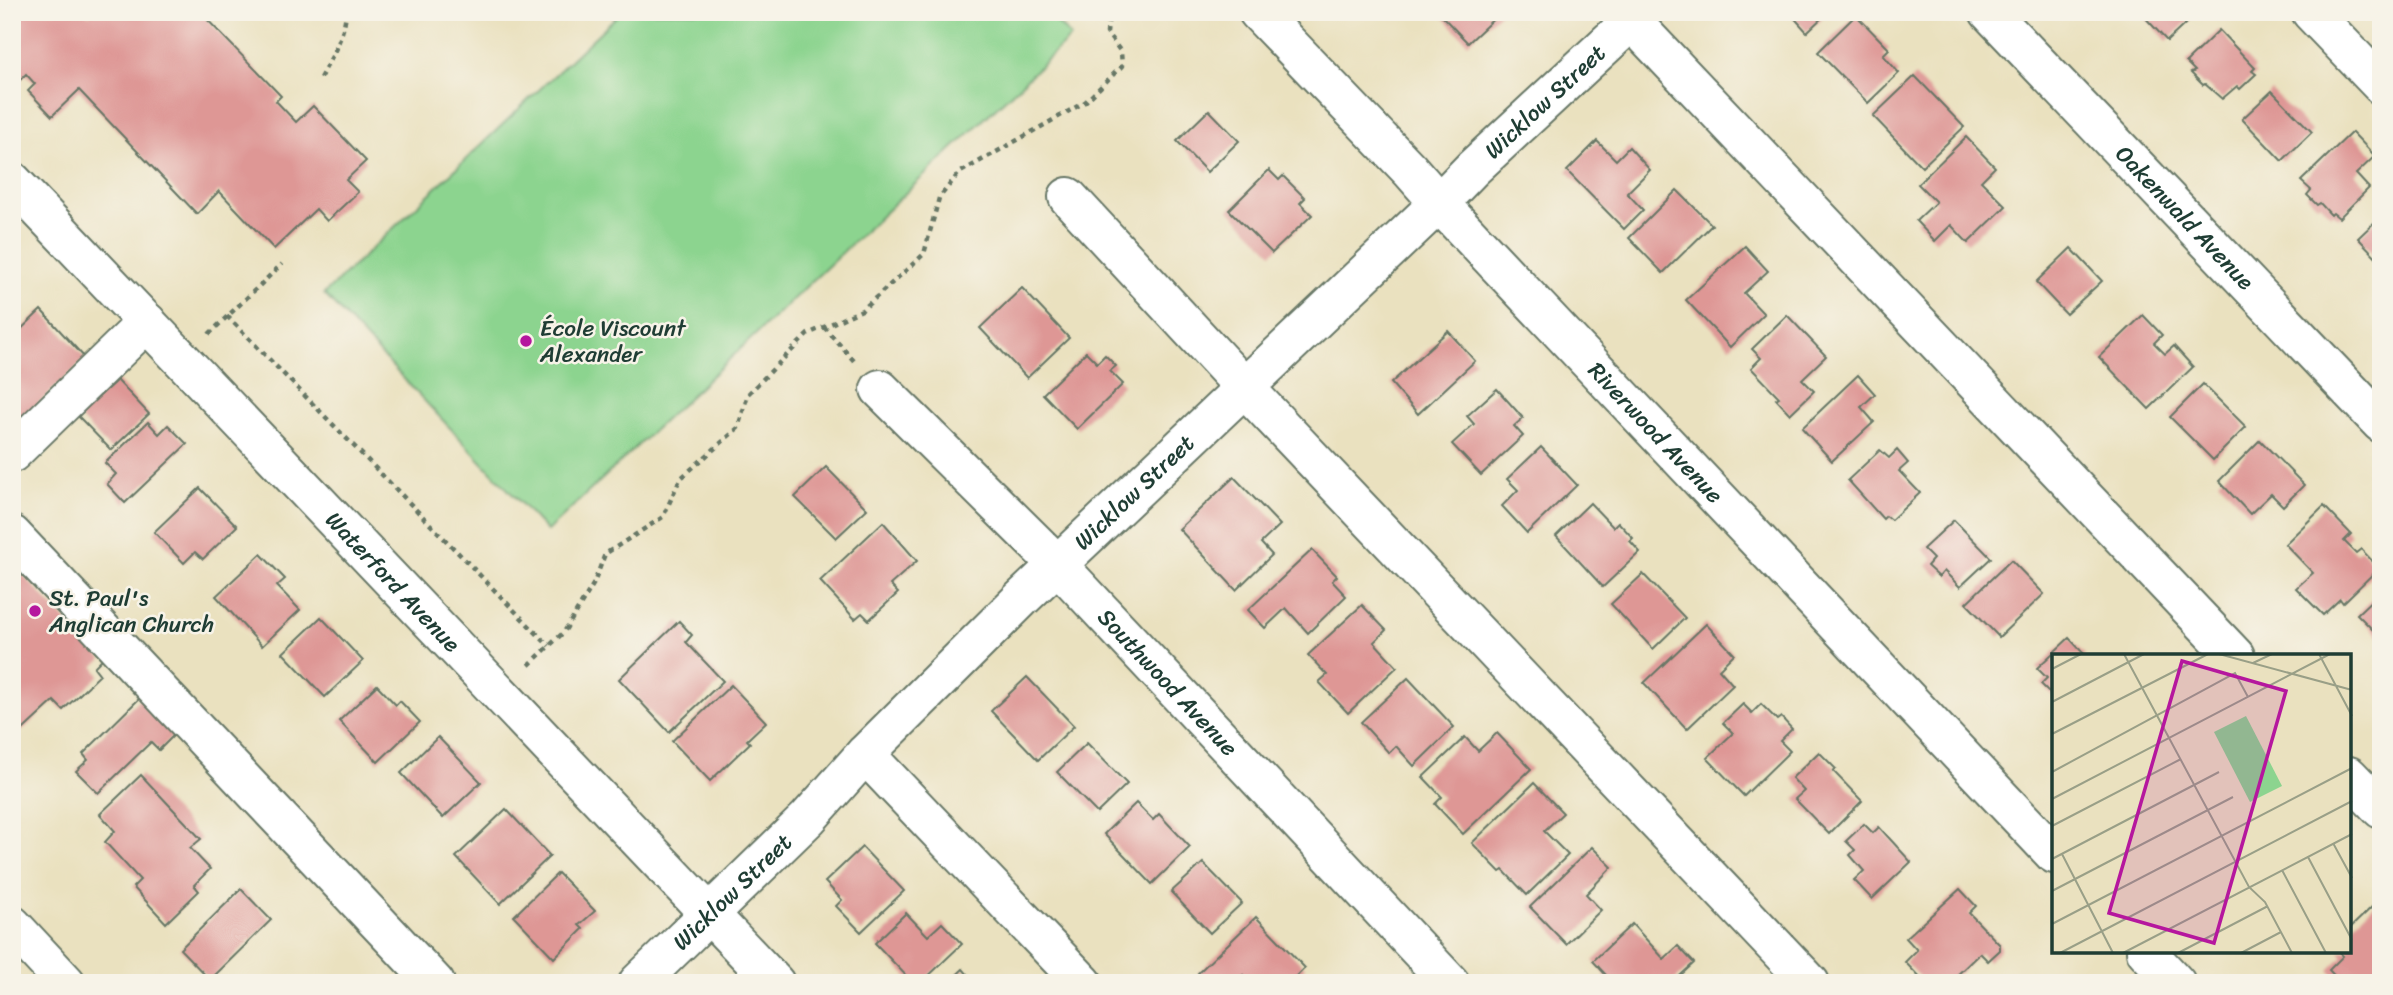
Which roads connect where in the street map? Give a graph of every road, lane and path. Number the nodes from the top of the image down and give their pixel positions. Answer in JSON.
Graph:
{"nodes":[{"id":1,"x":345,"y":12,"type":"edge"},
{"id":2,"x":1109,"y":12,"type":"edge"},
{"id":3,"x":1258,"y":12,"type":"edge"},
{"id":4,"x":1989,"y":12,"type":"edge"},
{"id":5,"x":2311,"y":12,"type":"edge"},
{"id":6,"x":1632,"y":15,"type":"edge"},
{"id":7,"x":320,"y":78,"type":"dead end"},
{"id":8,"x":2381,"y":85,"type":"edge"},
{"id":9,"x":12,"y":181,"type":"edge"},
{"id":10,"x":1068,"y":197,"type":"dead end"},
{"id":11,"x":1439,"y":204,"type":"junction"},
{"id":12,"x":282,"y":264,"type":"dead end"},
{"id":13,"x":227,"y":316,"type":"junction"},
{"id":14,"x":147,"y":322,"type":"junction"},
{"id":15,"x":824,"y":327,"type":"junction"},
{"id":16,"x":182,"y":360,"type":"junction"},
{"id":17,"x":1244,"y":387,"type":"junction"},
{"id":18,"x":880,"y":389,"type":"joint"},
{"id":19,"x":2381,"y":423,"type":"edge"},
{"id":20,"x":12,"y":453,"type":"edge"},
{"id":21,"x":12,"y":535,"type":"edge"},
{"id":22,"x":1057,"y":564,"type":"junction"},
{"id":23,"x":549,"y":646,"type":"junction"},
{"id":24,"x":2233,"y":654,"type":"edge"},
{"id":25,"x":529,"y":665,"type":"dead end"},
{"id":26,"x":865,"y":754,"type":"junction"},
{"id":27,"x":2351,"y":778,"type":"edge"},
{"id":28,"x":2381,"y":809,"type":"edge"},
{"id":29,"x":2052,"y":853,"type":"edge"},
{"id":30,"x":709,"y":914,"type":"junction"},
{"id":31,"x":12,"y":925,"type":"edge"},
{"id":32,"x":2148,"y":953,"type":"edge"},
{"id":33,"x":66,"y":983,"type":"edge"},
{"id":34,"x":435,"y":983,"type":"edge"},
{"id":35,"x":638,"y":983,"type":"edge"},
{"id":36,"x":775,"y":983,"type":"edge"},
{"id":37,"x":1083,"y":983,"type":"edge"},
{"id":38,"x":1450,"y":983,"type":"edge"},
{"id":39,"x":1810,"y":983,"type":"edge"},
{"id":40,"x":2176,"y":983,"type":"edge"}],
"edges":[{"from":1,"to":7,"type":"path"},
{"from":2,"to":15,"type":"path"},
{"from":3,"to":11,"type":"street","name":"Riverwood Avenue"},
{"from":4,"to":19,"type":"street","name":"Oakenwald Avenue"},
{"from":5,"to":8,"type":"street"},
{"from":6,"to":11,"type":"street","name":"Wicklow Street"},
{"from":6,"to":24,"type":"street"},
{"from":9,"to":14,"type":"street","name":"Waterford Avenue"},
{"from":10,"to":17,"type":"street"},
{"from":11,"to":17,"type":"street","name":"Wicklow Street"},
{"from":11,"to":29,"type":"street","name":"Riverwood Avenue"},
{"from":12,"to":13,"type":"path"},
{"from":13,"to":16,"type":"path"},
{"from":13,"to":23,"type":"path"},
{"from":14,"to":16,"type":"street","name":"Waterford Avenue"},
{"from":14,"to":20,"type":"street"},
{"from":15,"to":18,"type":"path"},
{"from":15,"to":23,"type":"path"},
{"from":16,"to":30,"type":"street","name":"Waterford Avenue"},
{"from":17,"to":22,"type":"street","name":"Wicklow Street"},
{"from":17,"to":39,"type":"street"},
{"from":18,"to":22,"type":"street","name":"Southwood Avenue"},
{"from":21,"to":34,"type":"street"},
{"from":22,"to":26,"type":"street","name":"Wicklow Street"},
{"from":22,"to":38,"type":"street","name":"Southwood Avenue"},
{"from":23,"to":25,"type":"path"},
{"from":26,"to":30,"type":"street","name":"Wicklow Street"},
{"from":26,"to":37,"type":"street"},
{"from":27,"to":28,"type":"street"},
{"from":30,"to":35,"type":"street","name":"Wicklow Street"},
{"from":30,"to":36,"type":"street","name":"Waterford Avenue"},
{"from":31,"to":33,"type":"street"},
{"from":32,"to":40,"type":"street"}]}
